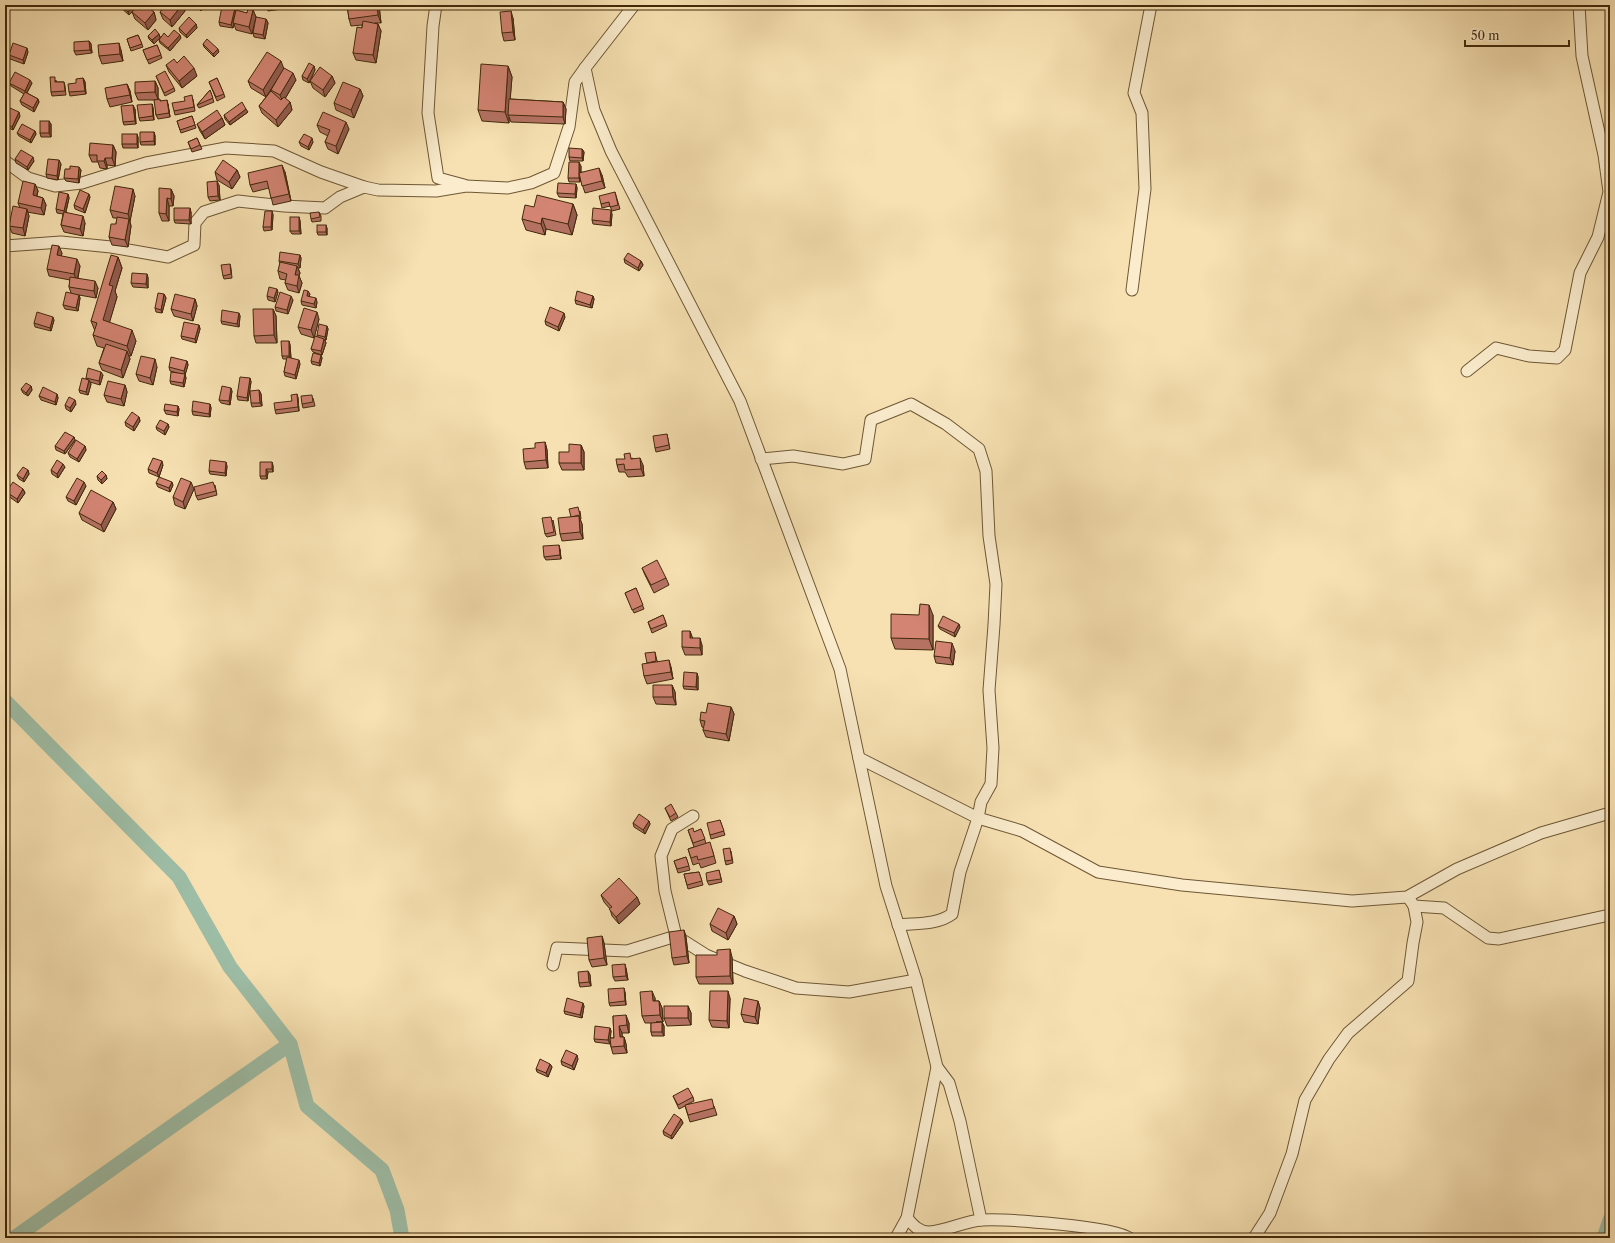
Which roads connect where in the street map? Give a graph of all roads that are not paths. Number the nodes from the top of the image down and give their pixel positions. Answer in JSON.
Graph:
{"nodes":[{"id":1,"x":436,"y":5,"type":"edge"},
{"id":2,"x":634,"y":5,"type":"edge"},
{"id":3,"x":1151,"y":5,"type":"edge"},
{"id":4,"x":1579,"y":5,"type":"edge"},
{"id":5,"x":585,"y":68,"type":"junction"},
{"id":6,"x":5,"y":161,"type":"edge"},
{"id":7,"x":466,"y":186,"type":"junction"},
{"id":8,"x":364,"y":187,"type":"junction"},
{"id":9,"x":5,"y":246,"type":"edge"},
{"id":10,"x":1132,"y":290,"type":"dead end"},
{"id":11,"x":1467,"y":371,"type":"dead end"},
{"id":12,"x":762,"y":459,"type":"junction"},
{"id":13,"x":859,"y":758,"type":"junction"},
{"id":14,"x":1610,"y":813,"type":"edge"},
{"id":15,"x":693,"y":816,"type":"dead end"},
{"id":16,"x":978,"y":818,"type":"junction"},
{"id":17,"x":1407,"y":897,"type":"junction"},
{"id":18,"x":1414,"y":906,"type":"junction"},
{"id":19,"x":1605,"y":916,"type":"dead end"},
{"id":20,"x":898,"y":925,"type":"junction"},
{"id":21,"x":676,"y":936,"type":"junction"},
{"id":22,"x":553,"y":965,"type":"dead end"},
{"id":23,"x":916,"y":980,"type":"junction"},
{"id":24,"x":937,"y":1067,"type":"junction"},
{"id":25,"x":907,"y":1218,"type":"junction"},
{"id":26,"x":982,"y":1220,"type":"junction"},
{"id":27,"x":896,"y":1238,"type":"edge"},
{"id":28,"x":1129,"y":1238,"type":"edge"},
{"id":29,"x":1254,"y":1238,"type":"edge"}],
"edges":[{"from":1,"to":7,"type":"street"},
{"from":2,"to":5,"type":"street"},
{"from":3,"to":10,"type":"street"},
{"from":4,"to":11,"type":"street"},
{"from":5,"to":7,"type":"street"},
{"from":5,"to":12,"type":"street"},
{"from":6,"to":8,"type":"street"},
{"from":7,"to":8,"type":"street"},
{"from":8,"to":9,"type":"street"},
{"from":12,"to":13,"type":"street"},
{"from":12,"to":16,"type":"street"},
{"from":13,"to":16,"type":"street"},
{"from":13,"to":20,"type":"street"},
{"from":14,"to":17,"type":"street"},
{"from":15,"to":21,"type":"street"},
{"from":16,"to":17,"type":"street"},
{"from":16,"to":20,"type":"street"},
{"from":17,"to":18,"type":"street"},
{"from":18,"to":19,"type":"street"},
{"from":18,"to":29,"type":"street"},
{"from":20,"to":23,"type":"street"},
{"from":21,"to":22,"type":"street"},
{"from":21,"to":23,"type":"street"},
{"from":23,"to":24,"type":"street"},
{"from":24,"to":25,"type":"street"},
{"from":24,"to":26,"type":"street"},
{"from":25,"to":26,"type":"street"},
{"from":25,"to":27,"type":"street"},
{"from":26,"to":28,"type":"street"}]}
